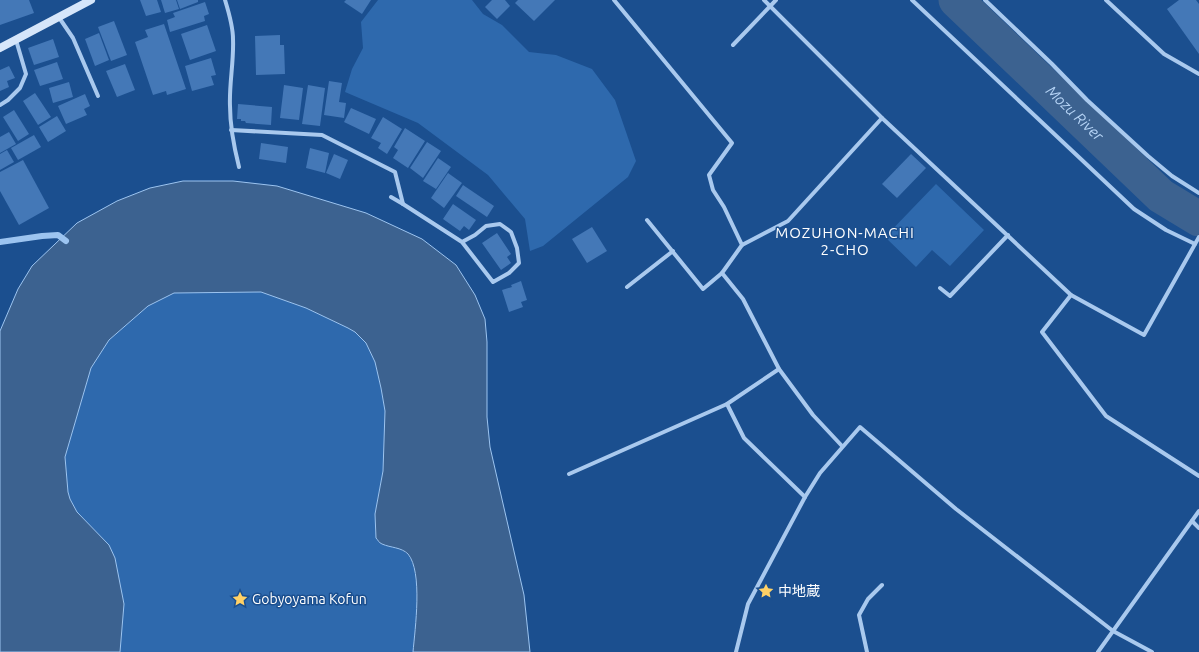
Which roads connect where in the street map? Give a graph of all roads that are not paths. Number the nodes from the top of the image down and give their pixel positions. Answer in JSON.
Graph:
{"nodes":[{"id":1,"x":91,"y":0,"type":"edge"},
{"id":2,"x":225,"y":0,"type":"edge"},
{"id":3,"x":614,"y":0,"type":"edge"},
{"id":4,"x":764,"y":0,"type":"edge"},
{"id":5,"x":776,"y":0,"type":"edge"},
{"id":6,"x":912,"y":0,"type":"edge"},
{"id":7,"x":985,"y":0,"type":"edge"},
{"id":8,"x":1106,"y":0,"type":"edge"},
{"id":9,"x":770,"y":6,"type":"junction"},
{"id":10,"x":58,"y":16,"type":"junction"},
{"id":11,"x":15,"y":40,"type":"junction"},
{"id":12,"x":733,"y":45,"type":"dead end"},
{"id":13,"x":0,"y":48,"type":"edge"},
{"id":14,"x":1199,"y":74,"type":"edge"},
{"id":15,"x":98,"y":96,"type":"dead end"},
{"id":16,"x":0,"y":105,"type":"edge"},
{"id":17,"x":882,"y":118,"type":"junction"},
{"id":18,"x":231,"y":130,"type":"junction"},
{"id":19,"x":239,"y":167,"type":"dead end"},
{"id":20,"x":1199,"y":193,"type":"edge"},
{"id":21,"x":391,"y":197,"type":"dead end"},
{"id":22,"x":403,"y":204,"type":"junction"},
{"id":23,"x":647,"y":220,"type":"dead end"},
{"id":24,"x":1008,"y":235,"type":"junction"},
{"id":25,"x":1199,"y":237,"type":"edge"},
{"id":26,"x":462,"y":242,"type":"junction"},
{"id":27,"x":1195,"y":244,"type":"junction"},
{"id":28,"x":742,"y":245,"type":"junction"},
{"id":29,"x":673,"y":251,"type":"junction"},
{"id":30,"x":722,"y":273,"type":"junction"},
{"id":31,"x":627,"y":287,"type":"dead end"},
{"id":32,"x":940,"y":288,"type":"dead end"},
{"id":33,"x":1071,"y":295,"type":"junction"},
{"id":34,"x":779,"y":369,"type":"junction"},
{"id":35,"x":727,"y":404,"type":"junction"},
{"id":36,"x":842,"y":446,"type":"junction"},
{"id":37,"x":569,"y":474,"type":"dead end"},
{"id":38,"x":1199,"y":476,"type":"edge"},
{"id":39,"x":805,"y":497,"type":"junction"},
{"id":40,"x":1199,"y":511,"type":"edge"},
{"id":41,"x":1192,"y":522,"type":"junction"},
{"id":42,"x":1199,"y":528,"type":"edge"},
{"id":43,"x":882,"y":585,"type":"dead end"},
{"id":44,"x":1113,"y":631,"type":"junction"},
{"id":45,"x":736,"y":652,"type":"edge"},
{"id":46,"x":867,"y":652,"type":"edge"},
{"id":47,"x":1098,"y":652,"type":"edge"},
{"id":48,"x":1152,"y":652,"type":"edge"}],
"edges":[{"from":1,"to":10,"type":"main road"},
{"from":2,"to":18,"type":"street"},
{"from":3,"to":28,"type":"street"},
{"from":4,"to":9,"type":"street"},
{"from":5,"to":9,"type":"street"},
{"from":6,"to":27,"type":"street"},
{"from":7,"to":20,"type":"street"},
{"from":8,"to":14,"type":"street"},
{"from":9,"to":12,"type":"street"},
{"from":9,"to":17,"type":"street"},
{"from":10,"to":11,"type":"main road"},
{"from":10,"to":15,"type":"street"},
{"from":11,"to":13,"type":"main road"},
{"from":11,"to":16,"type":"street"},
{"from":17,"to":24,"type":"street"},
{"from":17,"to":28,"type":"street"},
{"from":18,"to":19,"type":"street"},
{"from":18,"to":22,"type":"street"},
{"from":21,"to":22,"type":"street"},
{"from":22,"to":26,"type":"street"},
{"from":23,"to":29,"type":"street"},
{"from":24,"to":32,"type":"street"},
{"from":24,"to":33,"type":"street"},
{"from":25,"to":27,"type":"street"},
{"from":26,"to":26,"type":"street"},
{"from":27,"to":33,"type":"street"},
{"from":28,"to":30,"type":"street"},
{"from":29,"to":30,"type":"street"},
{"from":29,"to":31,"type":"street"},
{"from":30,"to":34,"type":"street"},
{"from":33,"to":38,"type":"street"},
{"from":34,"to":35,"type":"street"},
{"from":34,"to":36,"type":"street"},
{"from":35,"to":37,"type":"street"},
{"from":35,"to":39,"type":"street"},
{"from":36,"to":39,"type":"street"},
{"from":36,"to":44,"type":"street"},
{"from":39,"to":45,"type":"street"},
{"from":40,"to":41,"type":"street"},
{"from":41,"to":42,"type":"street"},
{"from":41,"to":44,"type":"street"},
{"from":43,"to":46,"type":"street"},
{"from":44,"to":47,"type":"street"},
{"from":44,"to":48,"type":"street"}]}
